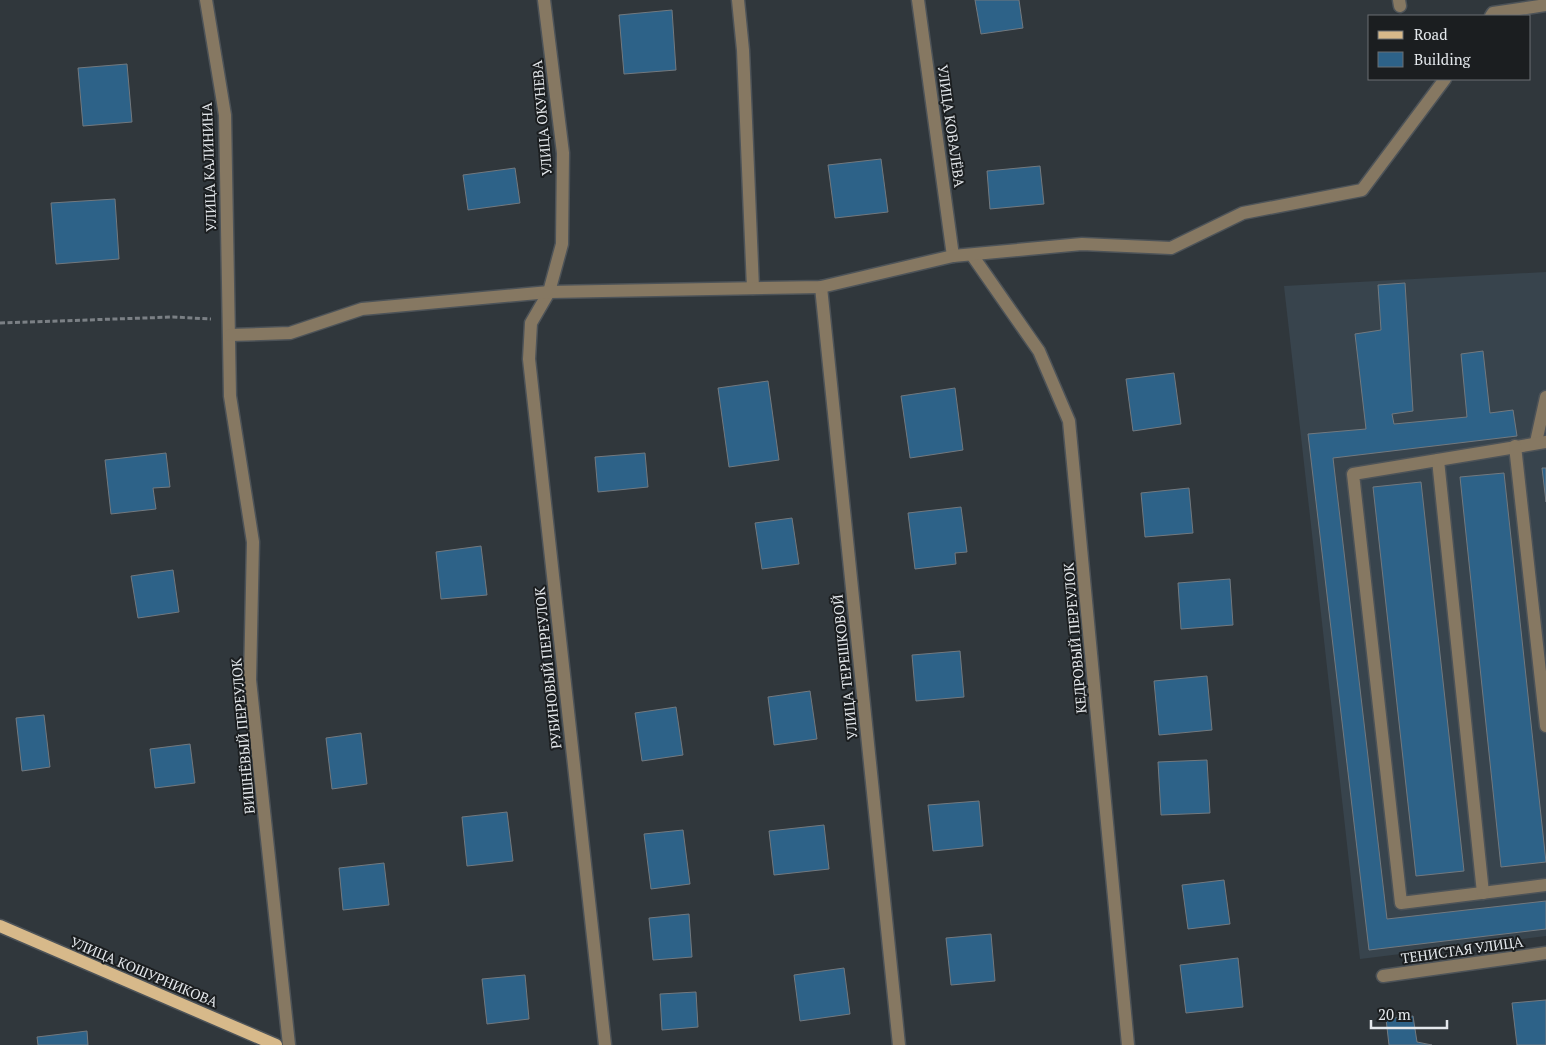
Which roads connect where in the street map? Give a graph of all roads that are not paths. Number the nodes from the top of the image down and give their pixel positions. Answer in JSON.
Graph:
{"nodes":[{"id":1,"x":206,"y":0,"type":"edge"},
{"id":2,"x":544,"y":0,"type":"edge"},
{"id":3,"x":738,"y":0,"type":"edge"},
{"id":4,"x":918,"y":0,"type":"edge"},
{"id":5,"x":1546,"y":5,"type":"edge"},
{"id":6,"x":1492,"y":15,"type":"edge"},
{"id":7,"x":1443,"y":80,"type":"edge"},
{"id":8,"x":972,"y":255,"type":"junction"},
{"id":9,"x":953,"y":256,"type":"junction"},
{"id":10,"x":821,"y":287,"type":"junction"},
{"id":11,"x":753,"y":288,"type":"junction"},
{"id":12,"x":549,"y":292,"type":"junction"},
{"id":13,"x":230,"y":335,"type":"junction"},
{"id":14,"x":1546,"y":397,"type":"edge"},
{"id":15,"x":1541,"y":442,"type":"edge"},
{"id":16,"x":1515,"y":446,"type":"junction"},
{"id":17,"x":1438,"y":460,"type":"junction"},
{"id":18,"x":1546,"y":726,"type":"edge"},
{"id":19,"x":1546,"y":885,"type":"edge"},
{"id":20,"x":1483,"y":893,"type":"junction"},
{"id":21,"x":0,"y":926,"type":"edge"},
{"id":22,"x":1546,"y":954,"type":"edge"},
{"id":23,"x":1382,"y":976,"type":"dead end"},
{"id":24,"x":276,"y":1045,"type":"edge"},
{"id":25,"x":289,"y":1045,"type":"edge"},
{"id":26,"x":605,"y":1045,"type":"edge"},
{"id":27,"x":899,"y":1045,"type":"edge"},
{"id":28,"x":1128,"y":1045,"type":"edge"}],
"edges":[{"from":1,"to":13,"type":"street","name":"УЛИЦА КАЛИНИНА"},
{"from":2,"to":12,"type":"street","name":"УЛИЦА ОКУНЕВА"},
{"from":3,"to":11,"type":"street"},
{"from":4,"to":9,"type":"street","name":"УЛИЦА КОВАЛЁВА"},
{"from":5,"to":6,"type":"street"},
{"from":7,"to":8,"type":"street"},
{"from":8,"to":9,"type":"street"},
{"from":8,"to":28,"type":"street","name":"КЕДРОВЫЙ ПЕРЕУЛОК"},
{"from":9,"to":10,"type":"street"},
{"from":10,"to":11,"type":"street"},
{"from":10,"to":27,"type":"street","name":"УЛИЦА ТЕРЕШКОВОЙ"},
{"from":11,"to":12,"type":"street"},
{"from":12,"to":13,"type":"street"},
{"from":12,"to":26,"type":"street","name":"РУБИНОВЫЙ ПЕРЕУЛОК"},
{"from":13,"to":25,"type":"street","name":"ВИШНЁВЫЙ ПЕРЕУЛОК"},
{"from":14,"to":15,"type":"street"},
{"from":15,"to":16,"type":"street"},
{"from":16,"to":17,"type":"street"},
{"from":16,"to":18,"type":"street"},
{"from":17,"to":20,"type":"street"},
{"from":17,"to":20,"type":"street"},
{"from":19,"to":20,"type":"street"},
{"from":21,"to":24,"type":"main road","name":"УЛИЦА КОШУРНИКОВА"},
{"from":22,"to":23,"type":"street","name":"ТЕНИСТАЯ УЛИЦА"}]}
